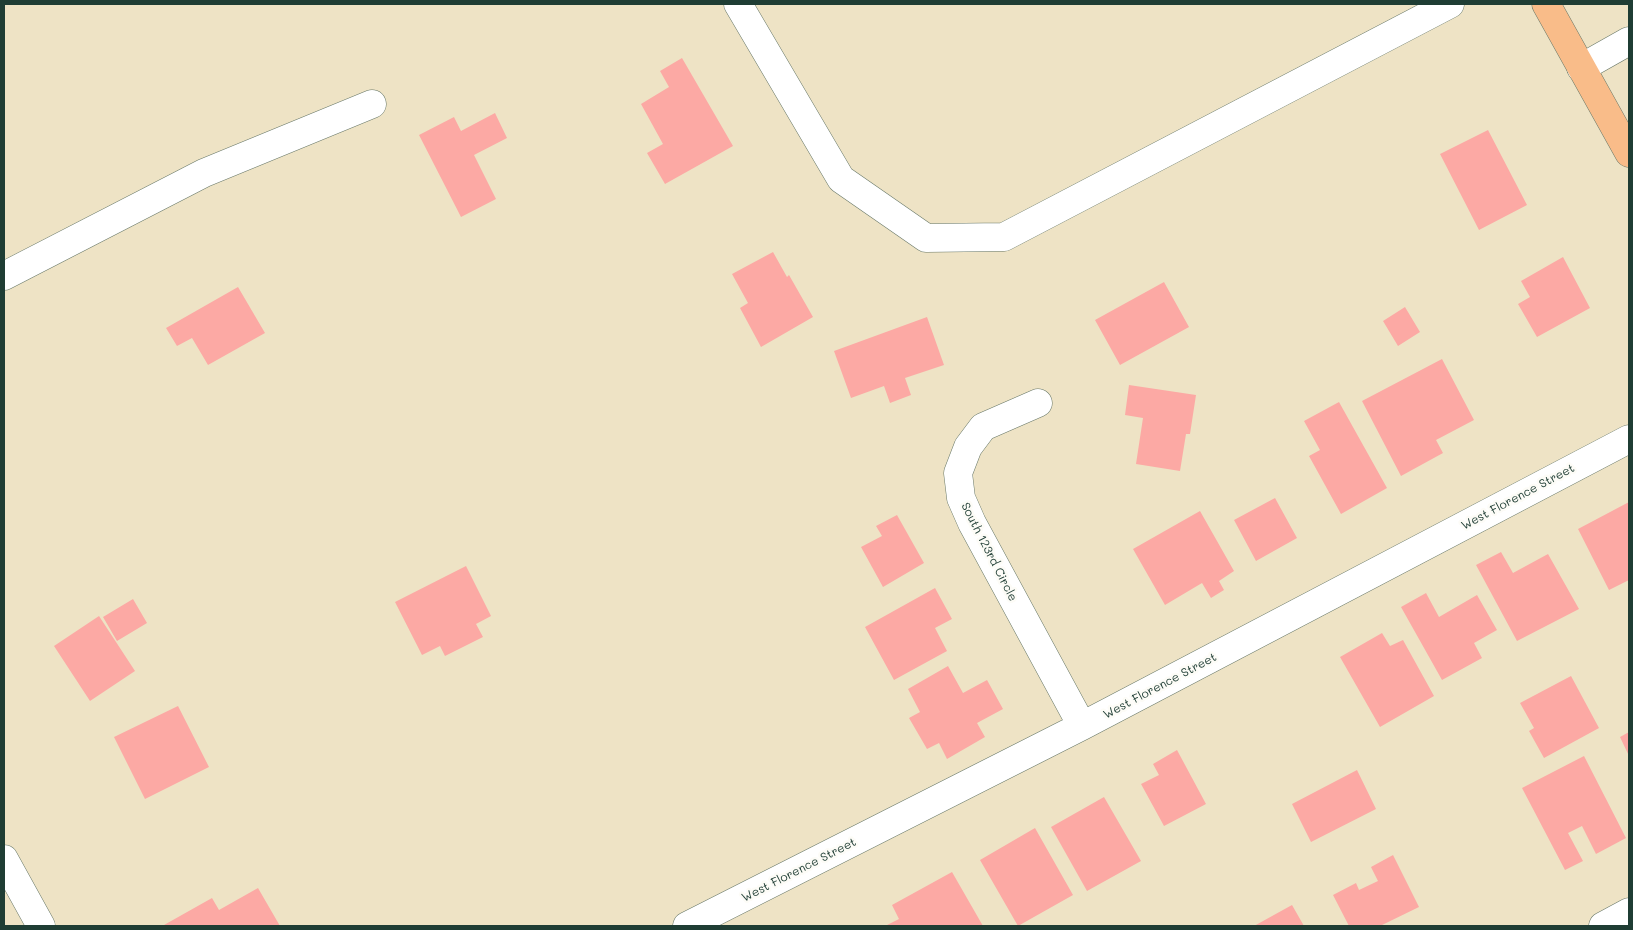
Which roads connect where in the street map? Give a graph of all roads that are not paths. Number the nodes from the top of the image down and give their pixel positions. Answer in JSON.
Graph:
{"nodes":[{"id":1,"x":738,"y":4,"type":"edge"},
{"id":2,"x":1450,"y":4,"type":"edge"},
{"id":3,"x":1546,"y":4,"type":"edge"},
{"id":4,"x":1629,"y":41,"type":"edge"},
{"id":5,"x":1582,"y":68,"type":"junction"},
{"id":6,"x":372,"y":104,"type":"dead end"},
{"id":7,"x":1629,"y":154,"type":"edge"},
{"id":8,"x":4,"y":276,"type":"edge"},
{"id":9,"x":1038,"y":403,"type":"dead end"},
{"id":10,"x":1629,"y":439,"type":"edge"},
{"id":11,"x":1082,"y":726,"type":"junction"},
{"id":12,"x":4,"y":860,"type":"edge"},
{"id":13,"x":1629,"y":912,"type":"edge"},
{"id":14,"x":41,"y":926,"type":"edge"},
{"id":15,"x":687,"y":926,"type":"edge"},
{"id":16,"x":1603,"y":926,"type":"edge"}],
"edges":[{"from":1,"to":2,"type":"street"},
{"from":3,"to":5,"type":"main road"},
{"from":4,"to":5,"type":"street"},
{"from":5,"to":7,"type":"main road"},
{"from":6,"to":8,"type":"street"},
{"from":9,"to":11,"type":"street","name":"South 123rd Circle"},
{"from":10,"to":11,"type":"street","name":"West Florence Street"},
{"from":11,"to":15,"type":"street","name":"West Florence Street"},
{"from":12,"to":14,"type":"street"},
{"from":13,"to":16,"type":"street"}]}
